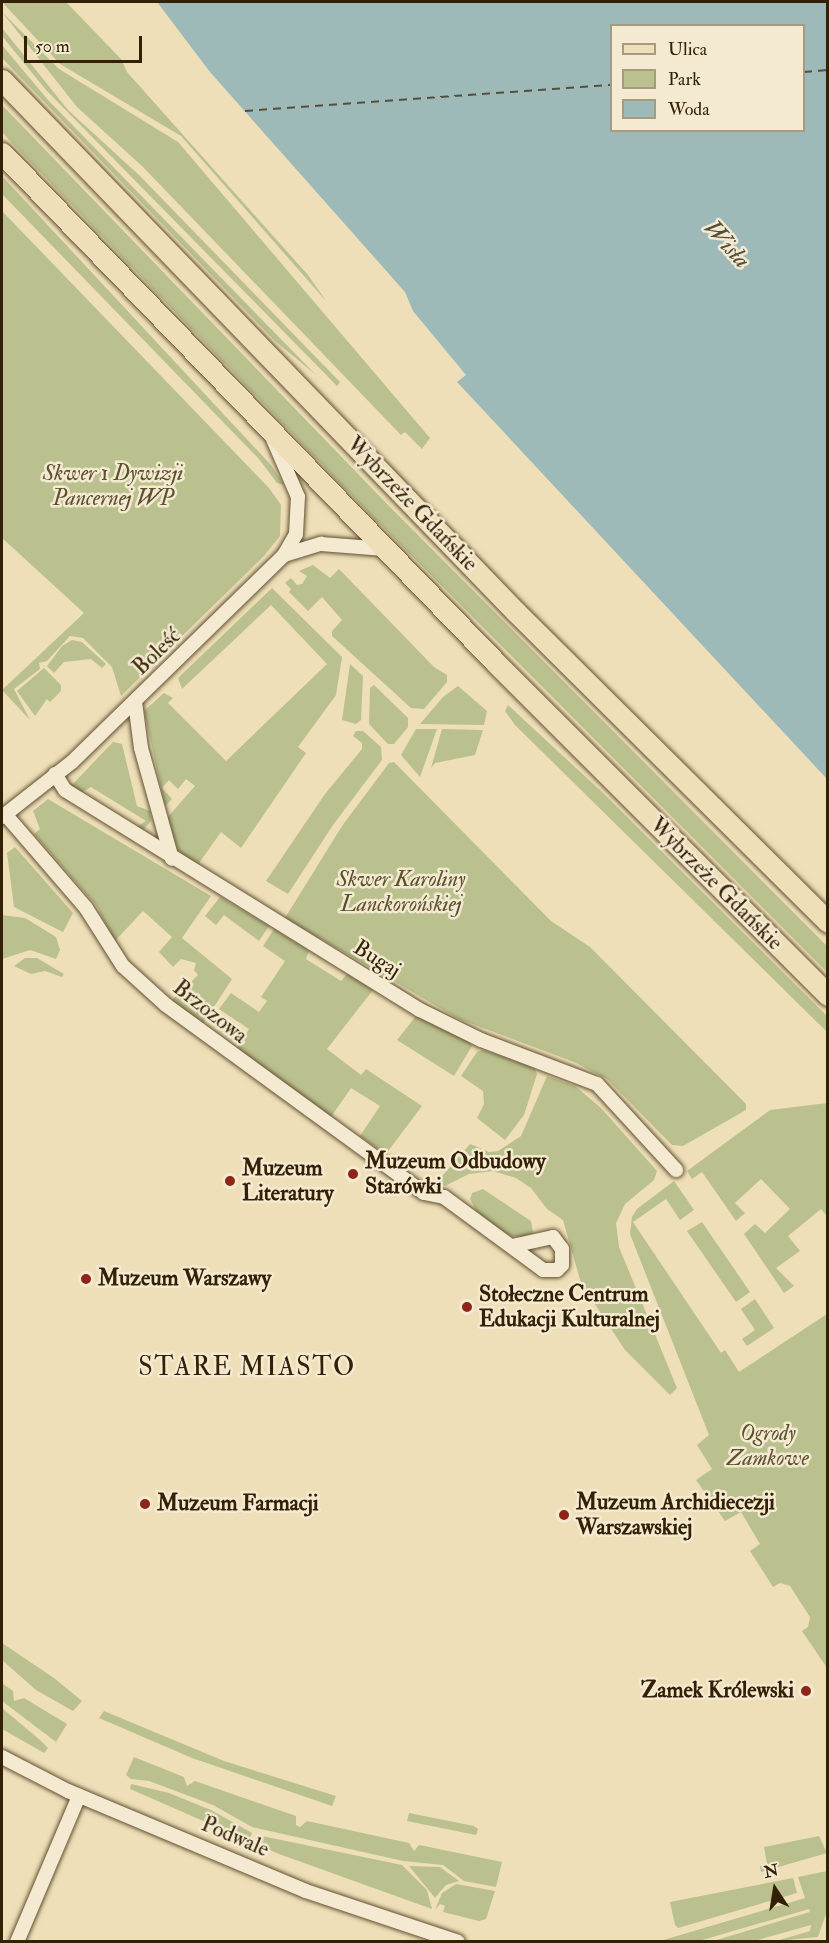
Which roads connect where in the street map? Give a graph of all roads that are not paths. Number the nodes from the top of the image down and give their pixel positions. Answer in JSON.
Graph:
{"nodes":[{"id":1,"x":2,"y":80,"type":"edge"},
{"id":2,"x":2,"y":153,"type":"edge"},
{"id":3,"x":268,"y":429,"type":"junction"},
{"id":4,"x":385,"y":549,"type":"junction"},
{"id":5,"x":284,"y":555,"type":"junction"},
{"id":6,"x":135,"y":702,"type":"junction"},
{"id":7,"x":55,"y":774,"type":"junction"},
{"id":8,"x":3,"y":816,"type":"edge"},
{"id":9,"x":172,"y":859,"type":"junction"},
{"id":10,"x":828,"y":922,"type":"edge"},
{"id":11,"x":828,"y":995,"type":"edge"},
{"id":12,"x":676,"y":1170,"type":"dead end"},
{"id":13,"x":512,"y":1246,"type":"dead end"},
{"id":14,"x":2,"y":1757,"type":"edge"},
{"id":15,"x":80,"y":1796,"type":"junction"},
{"id":16,"x":17,"y":1941,"type":"edge"},
{"id":17,"x":458,"y":1941,"type":"edge"}],
"edges":[{"from":1,"to":10,"type":"main road","name":"Wybrzeże Gdańskie"},
{"from":2,"to":3,"type":"main road","name":"Wybrzeże Gdańskie"},
{"from":3,"to":4,"type":"main road","name":"Wybrzeże Gdańskie"},
{"from":3,"to":5,"type":"street","name":"Boleść"},
{"from":4,"to":5,"type":"street","name":"Boleść"},
{"from":4,"to":11,"type":"main road","name":"Wybrzeże Gdańskie"},
{"from":5,"to":6,"type":"street","name":"Boleść"},
{"from":6,"to":7,"type":"street","name":"Boleść"},
{"from":6,"to":9,"type":"street"},
{"from":7,"to":8,"type":"street","name":"Boleść"},
{"from":7,"to":9,"type":"street","name":"Bugaj"},
{"from":8,"to":13,"type":"street","name":"Brzozowa"},
{"from":9,"to":12,"type":"street","name":"Bugaj"},
{"from":14,"to":15,"type":"street","name":"Podwale"},
{"from":15,"to":16,"type":"street"},
{"from":15,"to":17,"type":"street","name":"Podwale"}]}
